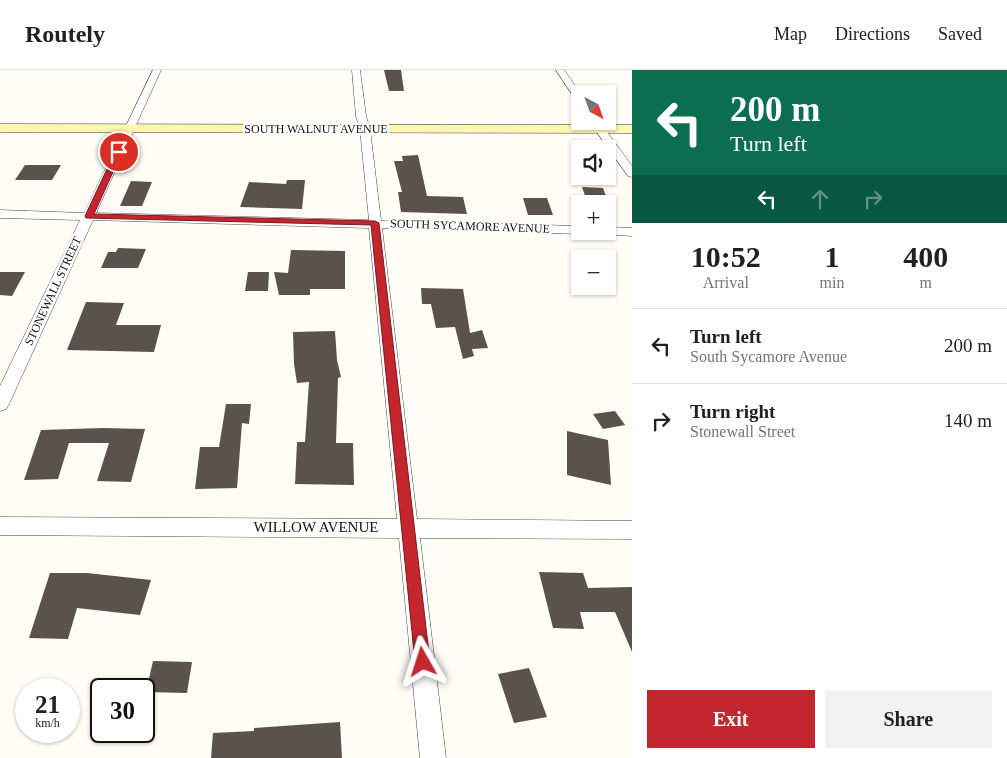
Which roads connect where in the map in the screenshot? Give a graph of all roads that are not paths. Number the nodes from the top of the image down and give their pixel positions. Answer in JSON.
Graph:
{"nodes":[{"id":1,"x":157,"y":70,"type":"edge"},
{"id":2,"x":356,"y":70,"type":"edge"},
{"id":3,"x":560,"y":70,"type":"edge"},
{"id":4,"x":571,"y":86,"type":"edge"},
{"id":5,"x":0,"y":115,"type":"edge"},
{"id":6,"x":137,"y":115,"type":"junction"},
{"id":7,"x":571,"y":116,"type":"edge"},
{"id":8,"x":616,"y":116,"type":"edge"},
{"id":9,"x":632,"y":116,"type":"edge"},
{"id":10,"x":363,"y":123,"type":"junction"},
{"id":11,"x":571,"y":125,"type":"edge"},
{"id":12,"x":0,"y":128,"type":"edge"},
{"id":13,"x":616,"y":128,"type":"edge"},
{"id":14,"x":129,"y":129,"type":"junction"},
{"id":15,"x":601,"y":130,"type":"edge"},
{"id":16,"x":632,"y":130,"type":"edge"},
{"id":17,"x":632,"y":174,"type":"edge"},
{"id":18,"x":0,"y":214,"type":"edge"},
{"id":19,"x":89,"y":216,"type":"junction"},
{"id":20,"x":375,"y":223,"type":"junction"},
{"id":21,"x":571,"y":230,"type":"edge"},
{"id":22,"x":616,"y":231,"type":"edge"},
{"id":23,"x":632,"y":232,"type":"edge"},
{"id":24,"x":0,"y":404,"type":"edge"},
{"id":25,"x":0,"y":526,"type":"edge"},
{"id":26,"x":408,"y":528,"type":"junction"},
{"id":27,"x":632,"y":530,"type":"edge"},
{"id":28,"x":433,"y":758,"type":"edge"}],
"edges":[{"from":1,"to":6,"type":"street","name":"STONEWALL STREET"},
{"from":2,"to":10,"type":"street"},
{"from":3,"to":4,"type":"street"},
{"from":5,"to":6,"type":"main road","name":"SOUTH WALNUT AVENUE"},
{"from":6,"to":10,"type":"main road","name":"SOUTH WALNUT AVENUE"},
{"from":6,"to":14,"type":"street","name":"STONEWALL STREET"},
{"from":7,"to":10,"type":"main road","name":"SOUTH WALNUT AVENUE"},
{"from":8,"to":9,"type":"main road"},
{"from":10,"to":11,"type":"main road","name":"SOUTH WALNUT AVENUE"},
{"from":10,"to":14,"type":"main road","name":"SOUTH WALNUT AVENUE"},
{"from":10,"to":20,"type":"street"},
{"from":12,"to":14,"type":"main road","name":"SOUTH WALNUT AVENUE"},
{"from":13,"to":16,"type":"main road","name":"SOUTH WALNUT AVENUE"},
{"from":14,"to":19,"type":"street","name":"STONEWALL STREET"},
{"from":15,"to":17,"type":"street"},
{"from":18,"to":19,"type":"street","name":"SOUTH SYCAMORE AVENUE"},
{"from":19,"to":20,"type":"street","name":"SOUTH SYCAMORE AVENUE"},
{"from":19,"to":24,"type":"street","name":"STONEWALL STREET"},
{"from":20,"to":21,"type":"street","name":"SOUTH SYCAMORE AVENUE"},
{"from":20,"to":26,"type":"street"},
{"from":22,"to":23,"type":"street"},
{"from":25,"to":26,"type":"street","name":"WILLOW AVENUE"},
{"from":26,"to":27,"type":"street","name":"WILLOW AVENUE"},
{"from":26,"to":28,"type":"street"}]}
